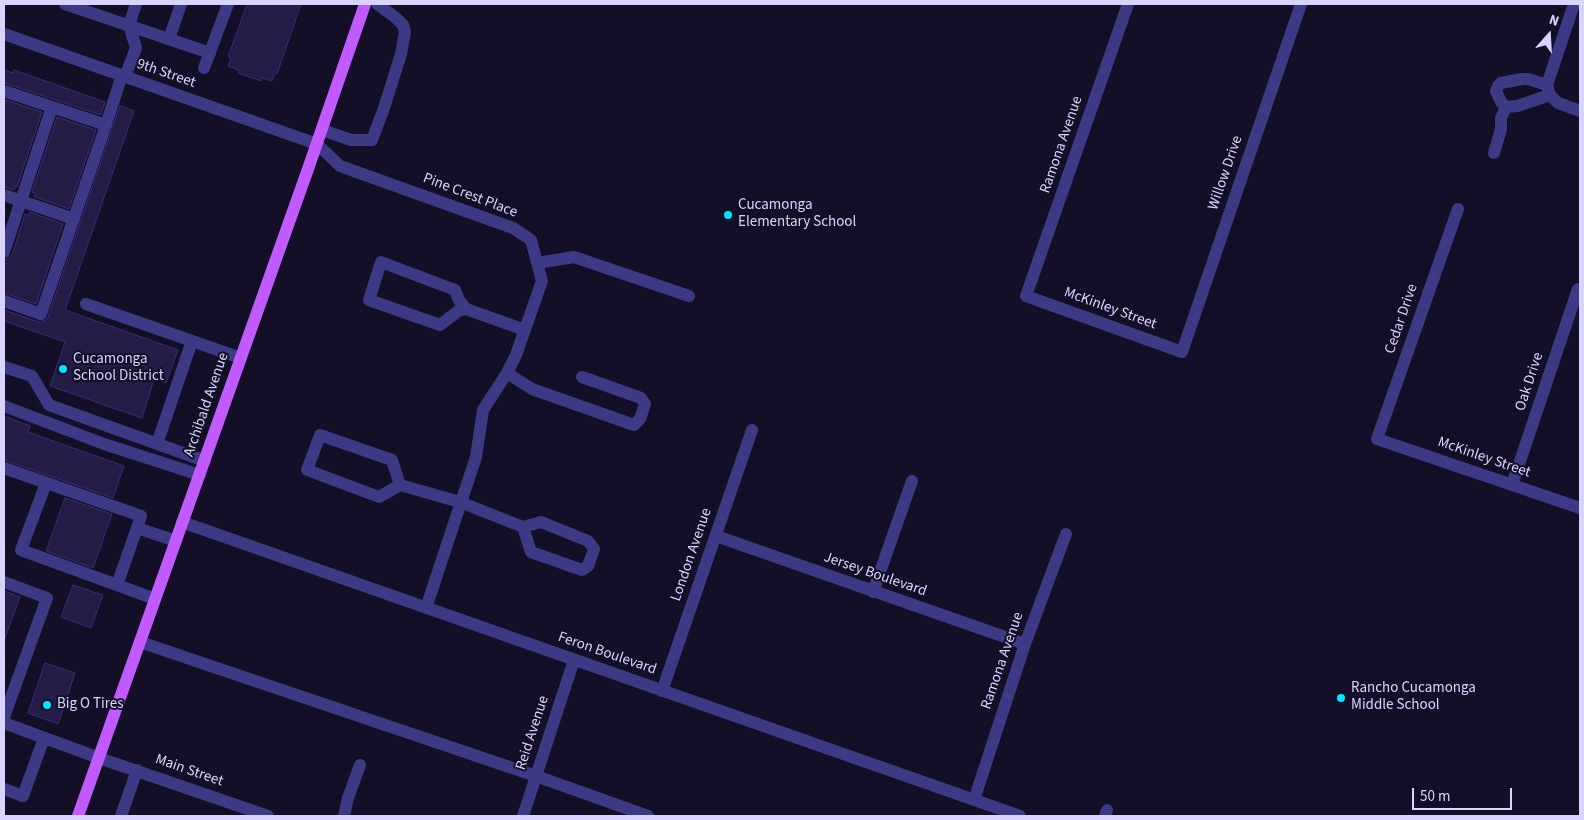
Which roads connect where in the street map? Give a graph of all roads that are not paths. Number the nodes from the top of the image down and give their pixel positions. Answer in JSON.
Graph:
{"nodes":[{"id":1,"x":65,"y":4,"type":"edge"},
{"id":2,"x":136,"y":4,"type":"edge"},
{"id":3,"x":181,"y":4,"type":"edge"},
{"id":4,"x":228,"y":4,"type":"edge"},
{"id":5,"x":365,"y":4,"type":"edge"},
{"id":6,"x":377,"y":4,"type":"edge"},
{"id":7,"x":1128,"y":4,"type":"edge"},
{"id":8,"x":1302,"y":4,"type":"edge"},
{"id":9,"x":1574,"y":4,"type":"edge"},
{"id":10,"x":129,"y":25,"type":"junction"},
{"id":11,"x":4,"y":34,"type":"edge"},
{"id":12,"x":169,"y":39,"type":"junction"},
{"id":13,"x":210,"y":54,"type":"junction"},
{"id":14,"x":204,"y":68,"type":"dead end"},
{"id":15,"x":124,"y":76,"type":"junction"},
{"id":16,"x":1549,"y":90,"type":"junction"},
{"id":17,"x":4,"y":91,"type":"edge"},
{"id":18,"x":1506,"y":106,"type":"junction"},
{"id":19,"x":52,"y":107,"type":"junction"},
{"id":20,"x":1580,"y":111,"type":"edge"},
{"id":21,"x":106,"y":125,"type":"junction"},
{"id":22,"x":322,"y":130,"type":"junction"},
{"id":23,"x":317,"y":144,"type":"junction"},
{"id":24,"x":1494,"y":153,"type":"dead end"},
{"id":25,"x":4,"y":195,"type":"edge"},
{"id":26,"x":21,"y":200,"type":"junction"},
{"id":27,"x":1458,"y":210,"type":"dead end"},
{"id":28,"x":74,"y":219,"type":"junction"},
{"id":29,"x":4,"y":252,"type":"edge"},
{"id":30,"x":537,"y":263,"type":"junction"},
{"id":31,"x":1578,"y":289,"type":"dead end"},
{"id":32,"x":689,"y":296,"type":"dead end"},
{"id":33,"x":1026,"y":296,"type":"joint"},
{"id":34,"x":4,"y":301,"type":"edge"},
{"id":35,"x":86,"y":304,"type":"dead end"},
{"id":36,"x":466,"y":309,"type":"junction"},
{"id":37,"x":525,"y":330,"type":"junction"},
{"id":38,"x":192,"y":341,"type":"junction"},
{"id":39,"x":1182,"y":352,"type":"joint"},
{"id":40,"x":241,"y":358,"type":"junction"},
{"id":41,"x":4,"y":367,"type":"edge"},
{"id":42,"x":507,"y":373,"type":"junction"},
{"id":43,"x":582,"y":377,"type":"dead end"},
{"id":44,"x":4,"y":406,"type":"edge"},
{"id":45,"x":752,"y":430,"type":"dead end"},
{"id":46,"x":1377,"y":439,"type":"joint"},
{"id":47,"x":157,"y":444,"type":"junction"},
{"id":48,"x":205,"y":461,"type":"junction"},
{"id":49,"x":4,"y":468,"type":"edge"},
{"id":50,"x":200,"y":476,"type":"junction"},
{"id":51,"x":912,"y":481,"type":"dead end"},
{"id":52,"x":46,"y":483,"type":"junction"},
{"id":53,"x":400,"y":485,"type":"junction"},
{"id":54,"x":1512,"y":485,"type":"junction"},
{"id":55,"x":460,"y":502,"type":"junction"},
{"id":56,"x":1580,"y":508,"type":"edge"},
{"id":57,"x":182,"y":522,"type":"junction"},
{"id":58,"x":523,"y":527,"type":"junction"},
{"id":59,"x":137,"y":528,"type":"junction"},
{"id":60,"x":1066,"y":534,"type":"dead end"},
{"id":61,"x":716,"y":536,"type":"junction"},
{"id":62,"x":176,"y":541,"type":"junction"},
{"id":63,"x":4,"y":582,"type":"edge"},
{"id":64,"x":117,"y":585,"type":"junction"},
{"id":65,"x":873,"y":592,"type":"junction"},
{"id":66,"x":155,"y":599,"type":"junction"},
{"id":67,"x":426,"y":608,"type":"junction"},
{"id":68,"x":140,"y":642,"type":"junction"},
{"id":69,"x":1025,"y":644,"type":"junction"},
{"id":70,"x":574,"y":660,"type":"junction"},
{"id":71,"x":662,"y":691,"type":"junction"},
{"id":72,"x":4,"y":718,"type":"edge"},
{"id":73,"x":4,"y":723,"type":"edge"},
{"id":74,"x":44,"y":738,"type":"junction"},
{"id":75,"x":99,"y":758,"type":"junction"},
{"id":76,"x":360,"y":765,"type":"dead end"},
{"id":77,"x":137,"y":770,"type":"junction"},
{"id":78,"x":536,"y":776,"type":"junction"},
{"id":79,"x":4,"y":789,"type":"edge"},
{"id":80,"x":974,"y":800,"type":"junction"},
{"id":81,"x":78,"y":816,"type":"edge"},
{"id":82,"x":121,"y":816,"type":"edge"},
{"id":83,"x":267,"y":816,"type":"edge"},
{"id":84,"x":344,"y":816,"type":"edge"},
{"id":85,"x":523,"y":816,"type":"edge"},
{"id":86,"x":648,"y":816,"type":"edge"},
{"id":87,"x":1020,"y":816,"type":"edge"}],
"edges":[{"from":1,"to":10,"type":"street"},
{"from":2,"to":10,"type":"street"},
{"from":3,"to":12,"type":"street"},
{"from":4,"to":13,"type":"street"},
{"from":5,"to":22,"type":"main road","name":"Archibald Avenue"},
{"from":6,"to":22,"type":"street"},
{"from":7,"to":33,"type":"street","name":"Ramona Avenue"},
{"from":8,"to":39,"type":"street","name":"Willow Drive"},
{"from":9,"to":16,"type":"street"},
{"from":10,"to":12,"type":"street"},
{"from":10,"to":15,"type":"street"},
{"from":11,"to":15,"type":"street","name":"9th Street"},
{"from":12,"to":13,"type":"street"},
{"from":13,"to":14,"type":"street"},
{"from":15,"to":21,"type":"street"},
{"from":15,"to":23,"type":"street","name":"9th Street"},
{"from":16,"to":18,"type":"street"},
{"from":16,"to":18,"type":"street"},
{"from":16,"to":20,"type":"street"},
{"from":17,"to":19,"type":"street"},
{"from":18,"to":24,"type":"street"},
{"from":19,"to":21,"type":"street"},
{"from":19,"to":26,"type":"street"},
{"from":21,"to":28,"type":"street"},
{"from":22,"to":23,"type":"main road","name":"Archibald Avenue"},
{"from":23,"to":30,"type":"street","name":"Pine Crest Place"},
{"from":23,"to":40,"type":"main road","name":"Archibald Avenue"},
{"from":25,"to":26,"type":"street"},
{"from":26,"to":28,"type":"street"},
{"from":26,"to":29,"type":"street"},
{"from":27,"to":46,"type":"street","name":"Cedar Drive"},
{"from":28,"to":34,"type":"street"},
{"from":30,"to":32,"type":"street"},
{"from":30,"to":37,"type":"street","name":"Pine Crest Place"},
{"from":31,"to":54,"type":"street","name":"Oak Drive"},
{"from":33,"to":39,"type":"street","name":"McKinley Street"},
{"from":35,"to":38,"type":"street"},
{"from":36,"to":36,"type":"street"},
{"from":36,"to":37,"type":"street"},
{"from":37,"to":42,"type":"street","name":"Pine Crest Place"},
{"from":38,"to":40,"type":"street"},
{"from":38,"to":47,"type":"street"},
{"from":40,"to":48,"type":"main road","name":"Archibald Avenue"},
{"from":41,"to":47,"type":"street"},
{"from":42,"to":43,"type":"street"},
{"from":42,"to":55,"type":"street","name":"Pine Crest Place"},
{"from":44,"to":50,"type":"street"},
{"from":45,"to":61,"type":"street","name":"London Avenue"},
{"from":46,"to":54,"type":"street","name":"McKinley Street"},
{"from":47,"to":48,"type":"street"},
{"from":48,"to":50,"type":"main road","name":"Archibald Avenue"},
{"from":49,"to":52,"type":"street"},
{"from":50,"to":57,"type":"main road","name":"Archibald Avenue"},
{"from":51,"to":65,"type":"street"},
{"from":52,"to":59,"type":"street"},
{"from":52,"to":64,"type":"street"},
{"from":53,"to":53,"type":"street"},
{"from":53,"to":55,"type":"street"},
{"from":54,"to":56,"type":"street","name":"McKinley Street"},
{"from":55,"to":58,"type":"street"},
{"from":55,"to":67,"type":"street","name":"Pine Crest Place"},
{"from":57,"to":62,"type":"main road","name":"Archibald Avenue"},
{"from":57,"to":67,"type":"street","name":"Feron Boulevard"},
{"from":58,"to":58,"type":"street"},
{"from":59,"to":62,"type":"street"},
{"from":59,"to":64,"type":"street"},
{"from":60,"to":69,"type":"street","name":"Ramona Avenue"},
{"from":61,"to":65,"type":"street","name":"Jersey Boulevard"},
{"from":61,"to":71,"type":"street","name":"London Avenue"},
{"from":62,"to":66,"type":"main road","name":"Archibald Avenue"},
{"from":63,"to":72,"type":"street"},
{"from":64,"to":66,"type":"street"},
{"from":65,"to":69,"type":"street","name":"Jersey Boulevard"},
{"from":66,"to":68,"type":"main road","name":"Archibald Avenue"},
{"from":67,"to":70,"type":"street","name":"Feron Boulevard"},
{"from":68,"to":75,"type":"main road","name":"Archibald Avenue"},
{"from":68,"to":78,"type":"street"},
{"from":69,"to":80,"type":"street","name":"Ramona Avenue"},
{"from":70,"to":71,"type":"street","name":"Feron Boulevard"},
{"from":70,"to":78,"type":"street","name":"Reid Avenue"},
{"from":71,"to":80,"type":"street","name":"Feron Boulevard"},
{"from":73,"to":74,"type":"street","name":"Main Street"},
{"from":74,"to":75,"type":"street","name":"Main Street"},
{"from":74,"to":79,"type":"street"},
{"from":75,"to":77,"type":"street","name":"Main Street"},
{"from":75,"to":81,"type":"main road","name":"Archibald Avenue"},
{"from":76,"to":84,"type":"street"},
{"from":77,"to":82,"type":"street"},
{"from":77,"to":83,"type":"street","name":"Main Street"},
{"from":78,"to":85,"type":"street","name":"Reid Avenue"},
{"from":78,"to":86,"type":"street"},
{"from":80,"to":87,"type":"street","name":"Feron Boulevard"}]}
